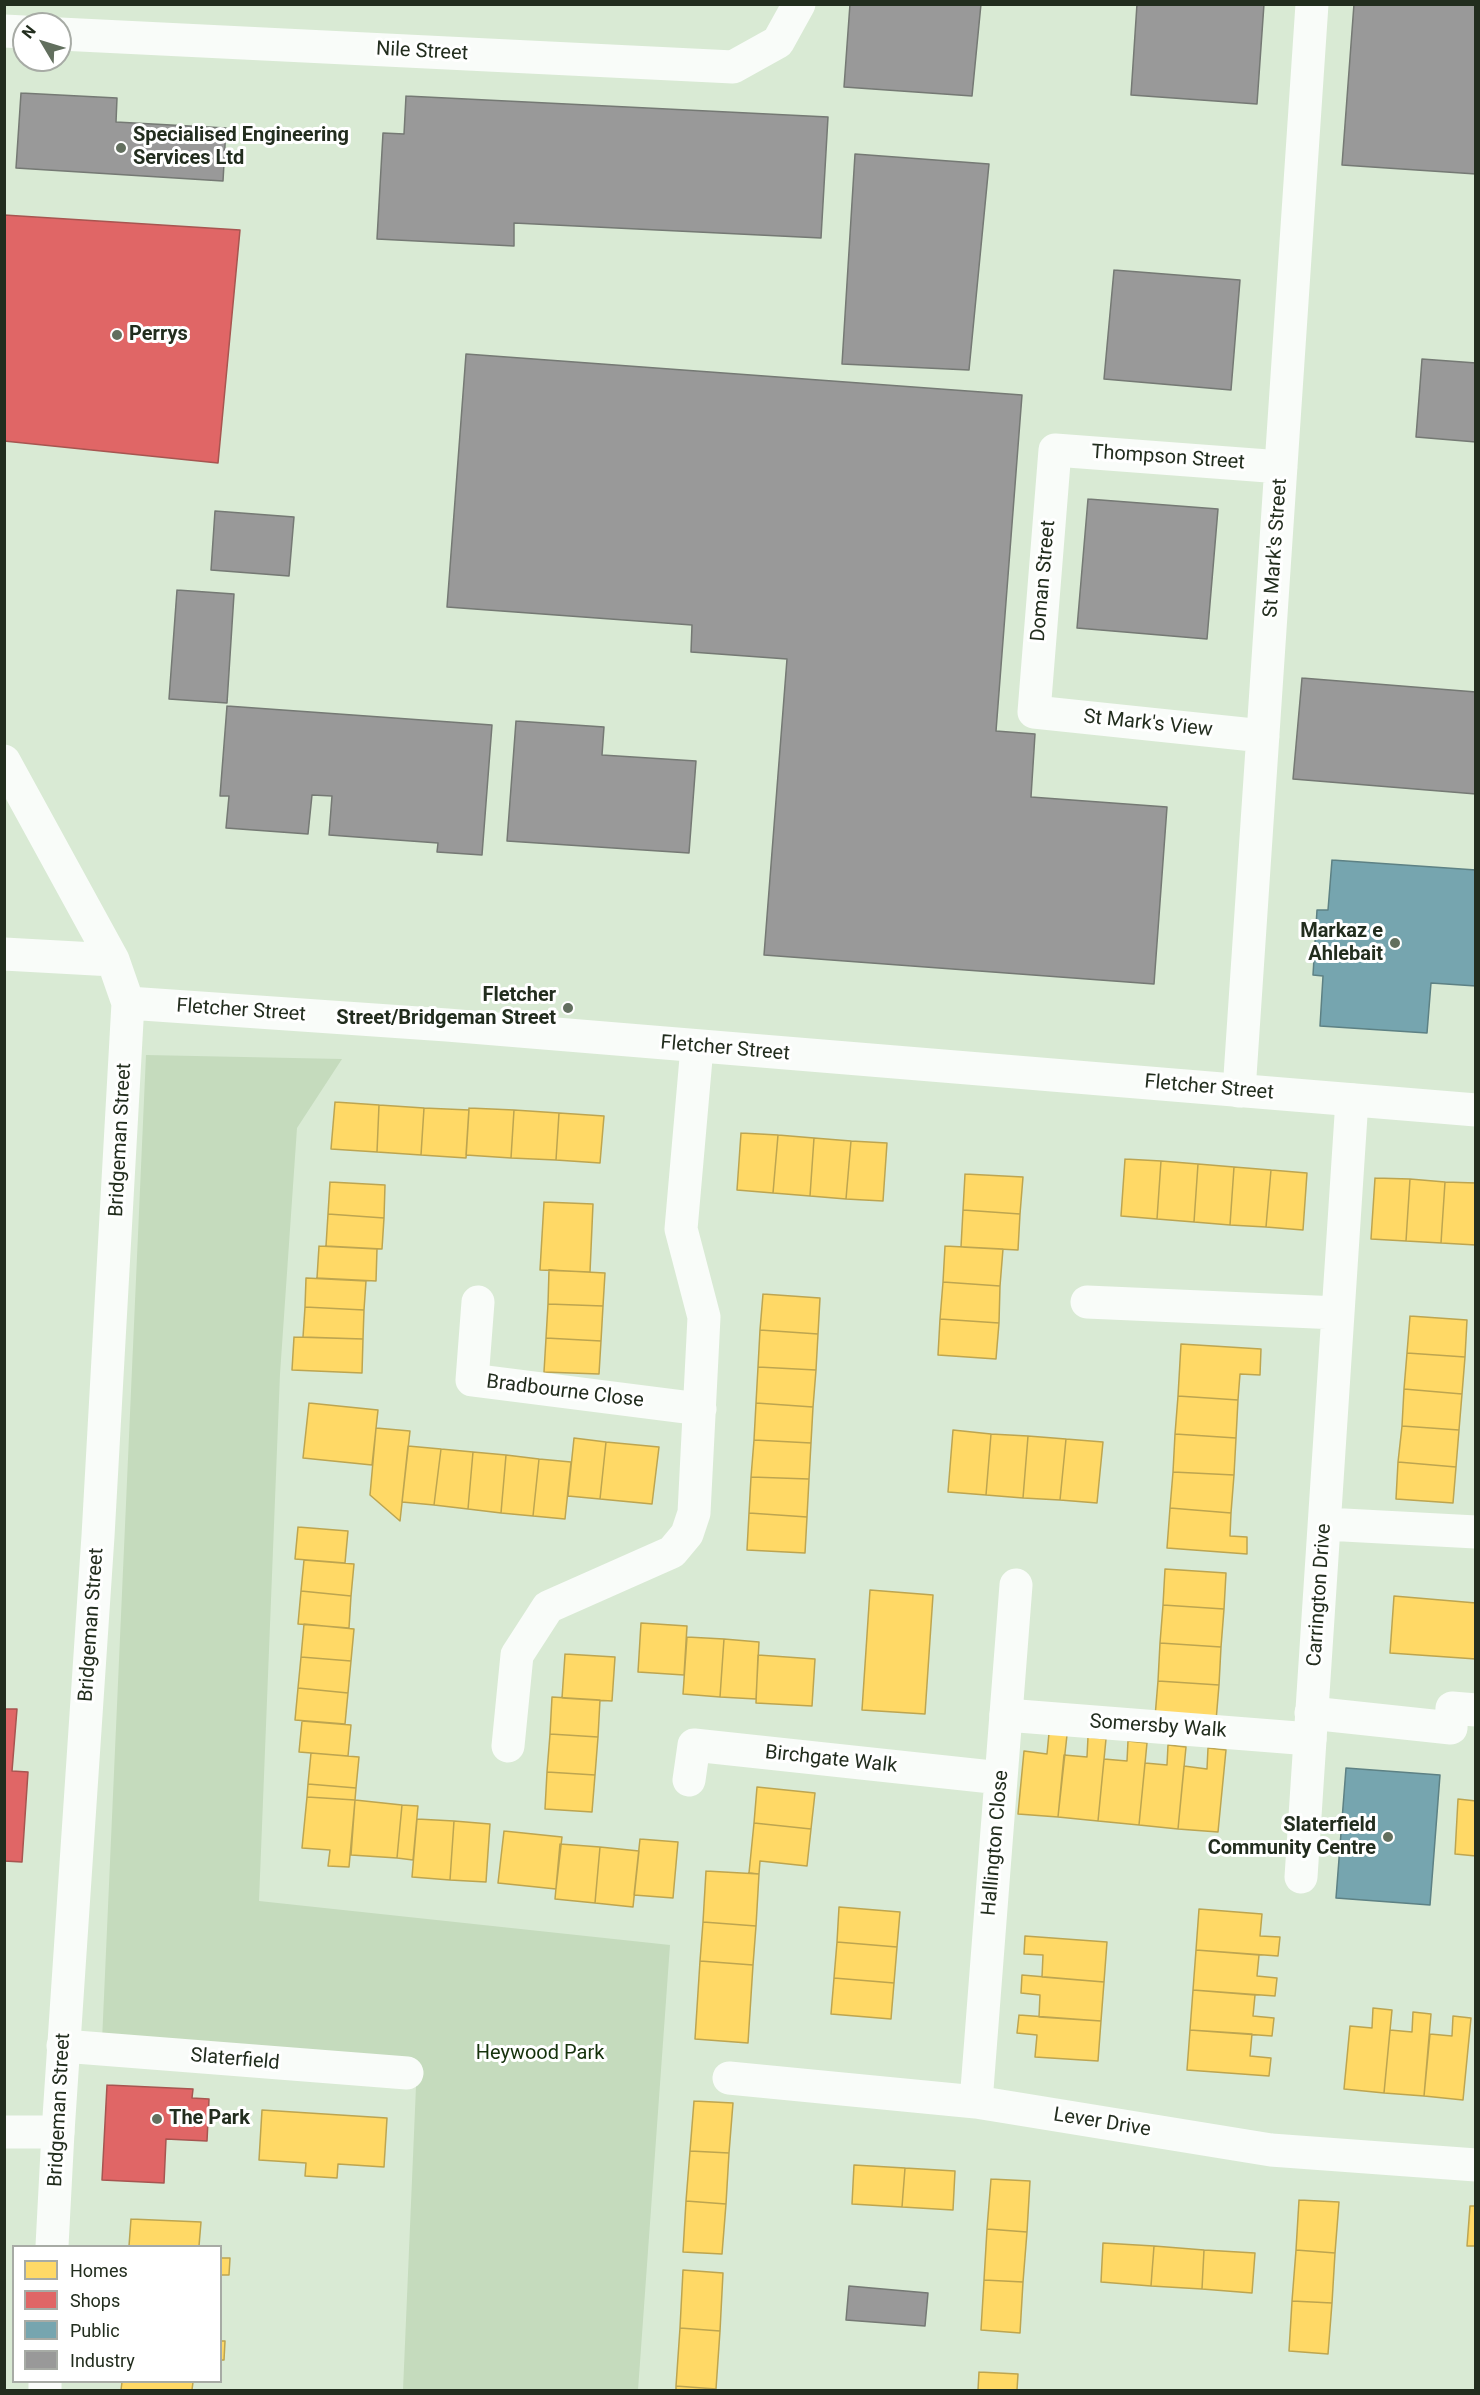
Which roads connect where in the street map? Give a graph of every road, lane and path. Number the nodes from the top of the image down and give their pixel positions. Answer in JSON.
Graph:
{"nodes":[{"id":1,"x":799,"y":4,"type":"edge"},
{"id":2,"x":1312,"y":4,"type":"edge"},
{"id":3,"x":72,"y":35,"type":"edge"},
{"id":4,"x":1055,"y":450,"type":"joint"},
{"id":5,"x":1281,"y":467,"type":"junction"},
{"id":6,"x":1034,"y":712,"type":"joint"},
{"id":7,"x":1263,"y":736,"type":"junction"},
{"id":8,"x":4,"y":761,"type":"edge"},
{"id":9,"x":4,"y":954,"type":"edge"},
{"id":10,"x":113,"y":960,"type":"junction"},
{"id":11,"x":129,"y":1003,"type":"junction"},
{"id":12,"x":697,"y":1047,"type":"junction"},
{"id":13,"x":1239,"y":1091,"type":"junction"},
{"id":14,"x":1352,"y":1100,"type":"junction"},
{"id":15,"x":1476,"y":1110,"type":"edge"},
{"id":16,"x":478,"y":1302,"type":"dead end"},
{"id":17,"x":1087,"y":1302,"type":"dead end"},
{"id":18,"x":1338,"y":1313,"type":"junction"},
{"id":19,"x":700,"y":1409,"type":"junction"},
{"id":20,"x":1325,"y":1524,"type":"junction"},
{"id":21,"x":1476,"y":1532,"type":"edge"},
{"id":22,"x":1016,"y":1585,"type":"dead end"},
{"id":23,"x":1476,"y":1710,"type":"edge"},
{"id":24,"x":1006,"y":1715,"type":"junction"},
{"id":25,"x":1311,"y":1726,"type":"junction"},
{"id":26,"x":508,"y":1746,"type":"dead end"},
{"id":27,"x":1002,"y":1778,"type":"junction"},
{"id":28,"x":689,"y":1780,"type":"dead end"},
{"id":29,"x":1301,"y":1877,"type":"dead end"},
{"id":30,"x":63,"y":2046,"type":"junction"},
{"id":31,"x":407,"y":2073,"type":"dead end"},
{"id":32,"x":729,"y":2078,"type":"dead end"},
{"id":33,"x":976,"y":2102,"type":"junction"},
{"id":34,"x":4,"y":2132,"type":"edge"},
{"id":35,"x":58,"y":2132,"type":"junction"},
{"id":36,"x":1476,"y":2165,"type":"edge"},
{"id":37,"x":52,"y":2245,"type":"edge"}],
"edges":[{"from":1,"to":3,"type":"street","name":"Nile Street"},
{"from":2,"to":5,"type":"street","name":"St Mark's Street"},
{"from":4,"to":5,"type":"street","name":"Thompson Street"},
{"from":4,"to":6,"type":"street","name":"Doman Street"},
{"from":5,"to":7,"type":"street","name":"St Mark's Street"},
{"from":6,"to":7,"type":"street","name":"St Mark's View"},
{"from":7,"to":13,"type":"street","name":"St Mark's Street"},
{"from":8,"to":10,"type":"street"},
{"from":9,"to":10,"type":"street"},
{"from":10,"to":11,"type":"street"},
{"from":11,"to":12,"type":"street","name":"Fletcher Street"},
{"from":11,"to":30,"type":"street","name":"Bridgeman Street"},
{"from":12,"to":13,"type":"street","name":"Fletcher Street"},
{"from":12,"to":19,"type":"street"},
{"from":13,"to":14,"type":"street","name":"Fletcher Street"},
{"from":14,"to":15,"type":"street","name":"Fletcher Street"},
{"from":14,"to":18,"type":"street","name":"Carrington Drive"},
{"from":16,"to":19,"type":"street","name":"Bradbourne Close"},
{"from":17,"to":18,"type":"street"},
{"from":18,"to":20,"type":"street","name":"Carrington Drive"},
{"from":19,"to":26,"type":"street"},
{"from":20,"to":21,"type":"street"},
{"from":20,"to":25,"type":"street","name":"Carrington Drive"},
{"from":22,"to":24,"type":"street","name":"Hallington Close"},
{"from":23,"to":25,"type":"street","name":"Somersby Walk"},
{"from":24,"to":25,"type":"street","name":"Somersby Walk"},
{"from":24,"to":27,"type":"street","name":"Hallington Close"},
{"from":25,"to":29,"type":"street","name":"Carrington Drive"},
{"from":27,"to":28,"type":"street","name":"Birchgate Walk"},
{"from":27,"to":33,"type":"street","name":"Hallington Close"},
{"from":30,"to":31,"type":"street","name":"Slaterfield"},
{"from":30,"to":35,"type":"street","name":"Bridgeman Street"},
{"from":32,"to":33,"type":"street","name":"Lever Drive"},
{"from":33,"to":36,"type":"street","name":"Lever Drive"},
{"from":34,"to":35,"type":"street"},
{"from":35,"to":37,"type":"street","name":"Bridgeman Street"}]}
